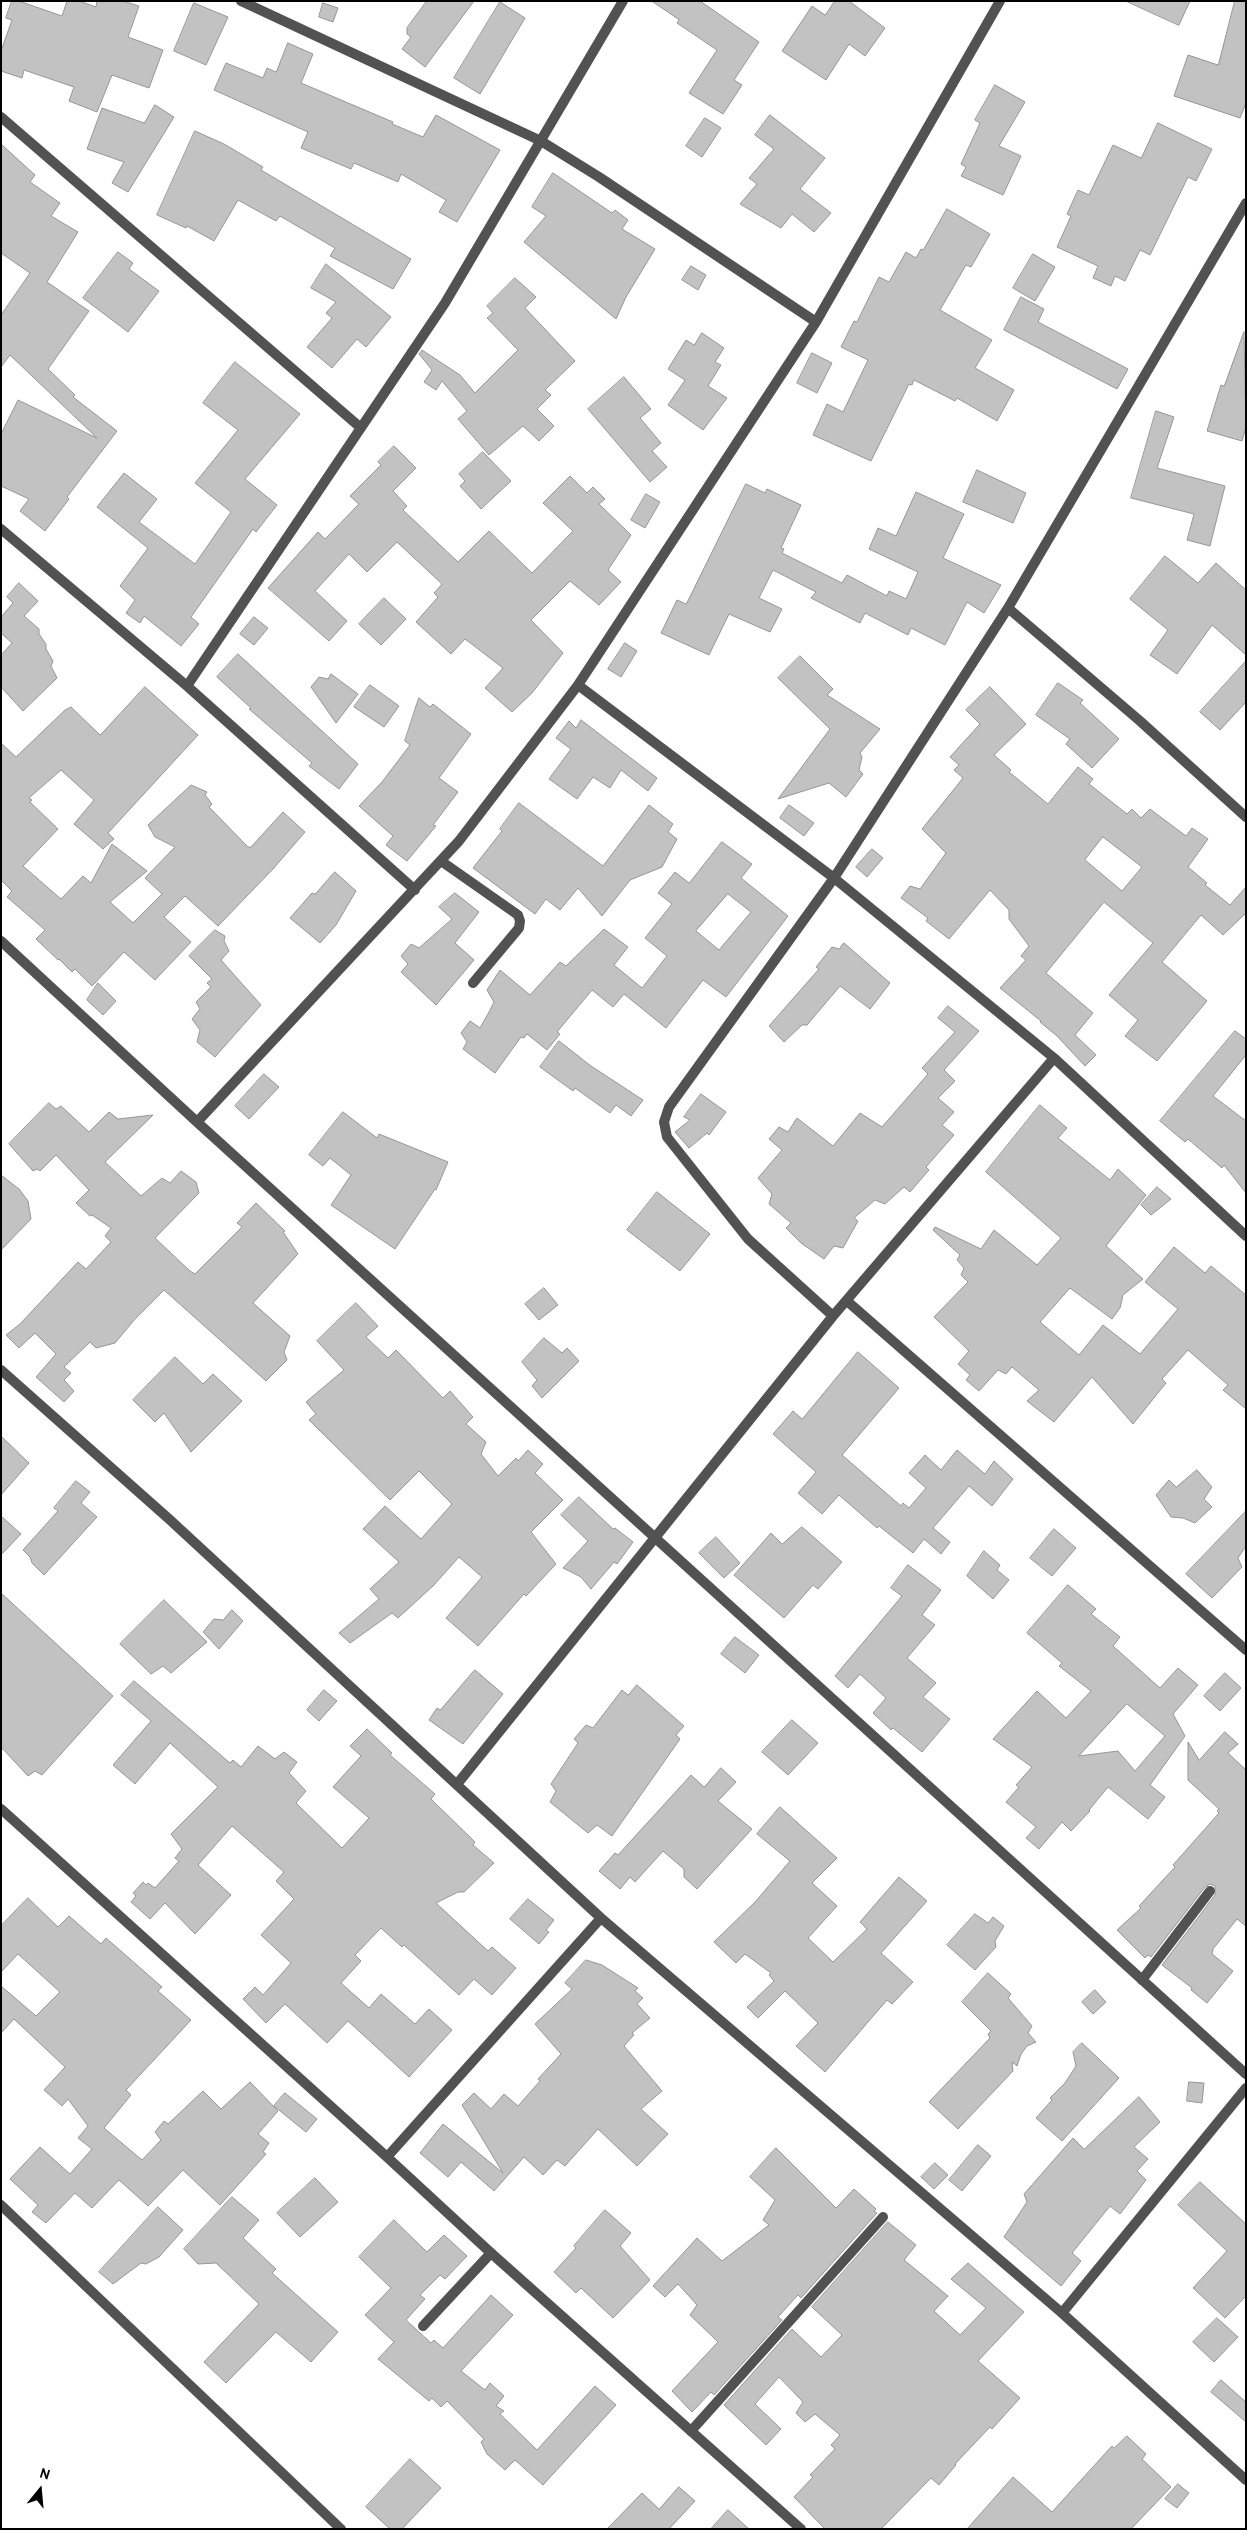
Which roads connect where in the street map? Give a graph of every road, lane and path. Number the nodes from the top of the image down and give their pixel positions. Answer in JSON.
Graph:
{"nodes":[{"id":1,"x":241,"y":1,"type":"edge"},
{"id":2,"x":624,"y":1,"type":"edge"},
{"id":3,"x":1000,"y":1,"type":"edge"},
{"id":4,"x":1,"y":117,"type":"edge"},
{"id":5,"x":541,"y":141,"type":"junction"},
{"id":6,"x":1246,"y":203,"type":"edge"},
{"id":7,"x":816,"y":322,"type":"junction"},
{"id":8,"x":361,"y":428,"type":"junction"},
{"id":9,"x":1,"y":529,"type":"edge"},
{"id":10,"x":1008,"y":608,"type":"junction"},
{"id":11,"x":578,"y":685,"type":"junction"},
{"id":12,"x":187,"y":686,"type":"junction"},
{"id":13,"x":1246,"y":816,"type":"edge"},
{"id":14,"x":441,"y":861,"type":"junction"},
{"id":15,"x":834,"y":878,"type":"junction"},
{"id":16,"x":415,"y":890,"type":"junction"},
{"id":17,"x":1,"y":941,"type":"edge"},
{"id":18,"x":472,"y":983,"type":"dead end"},
{"id":19,"x":1054,"y":1058,"type":"junction"},
{"id":20,"x":197,"y":1122,"type":"junction"},
{"id":21,"x":1246,"y":1236,"type":"edge"},
{"id":22,"x":848,"y":1301,"type":"junction"},
{"id":23,"x":832,"y":1316,"type":"junction"},
{"id":24,"x":1,"y":1370,"type":"edge"},
{"id":25,"x":656,"y":1538,"type":"junction"},
{"id":26,"x":1246,"y":1650,"type":"edge"},
{"id":27,"x":458,"y":1783,"type":"junction"},
{"id":28,"x":1,"y":1809,"type":"edge"},
{"id":29,"x":1210,"y":1891,"type":"dead end"},
{"id":30,"x":601,"y":1918,"type":"junction"},
{"id":31,"x":1142,"y":1980,"type":"junction"},
{"id":32,"x":1246,"y":2074,"type":"edge"},
{"id":33,"x":1246,"y":2088,"type":"edge"},
{"id":34,"x":387,"y":2157,"type":"junction"},
{"id":35,"x":1,"y":2205,"type":"edge"},
{"id":36,"x":883,"y":2217,"type":"dead end"},
{"id":37,"x":490,"y":2253,"type":"junction"},
{"id":38,"x":1062,"y":2313,"type":"junction"},
{"id":39,"x":423,"y":2326,"type":"dead end"},
{"id":40,"x":691,"y":2431,"type":"junction"},
{"id":41,"x":1246,"y":2480,"type":"edge"},
{"id":42,"x":341,"y":2529,"type":"edge"},
{"id":43,"x":801,"y":2529,"type":"edge"}],
"edges":[{"from":1,"to":5,"type":"street"},
{"from":2,"to":5,"type":"street"},
{"from":3,"to":7,"type":"street"},
{"from":4,"to":8,"type":"street"},
{"from":5,"to":7,"type":"street"},
{"from":5,"to":8,"type":"street"},
{"from":6,"to":10,"type":"street"},
{"from":7,"to":11,"type":"street"},
{"from":8,"to":12,"type":"street"},
{"from":9,"to":12,"type":"street"},
{"from":10,"to":13,"type":"street"},
{"from":10,"to":15,"type":"street"},
{"from":11,"to":14,"type":"street"},
{"from":11,"to":15,"type":"street"},
{"from":12,"to":16,"type":"street"},
{"from":14,"to":16,"type":"street"},
{"from":14,"to":18,"type":"street"},
{"from":15,"to":19,"type":"street"},
{"from":15,"to":23,"type":"street"},
{"from":16,"to":20,"type":"street"},
{"from":17,"to":20,"type":"street"},
{"from":19,"to":21,"type":"street"},
{"from":19,"to":22,"type":"street"},
{"from":20,"to":25,"type":"street"},
{"from":22,"to":23,"type":"street"},
{"from":22,"to":26,"type":"street"},
{"from":23,"to":25,"type":"street"},
{"from":24,"to":27,"type":"street"},
{"from":25,"to":27,"type":"street"},
{"from":25,"to":31,"type":"street"},
{"from":27,"to":30,"type":"street"},
{"from":28,"to":34,"type":"street"},
{"from":29,"to":31,"type":"street"},
{"from":30,"to":34,"type":"street"},
{"from":30,"to":38,"type":"street"},
{"from":31,"to":32,"type":"street"},
{"from":33,"to":38,"type":"street"},
{"from":34,"to":37,"type":"street"},
{"from":35,"to":42,"type":"street"},
{"from":36,"to":40,"type":"street"},
{"from":37,"to":39,"type":"street"},
{"from":37,"to":40,"type":"street"},
{"from":38,"to":41,"type":"street"},
{"from":40,"to":43,"type":"street"}]}
